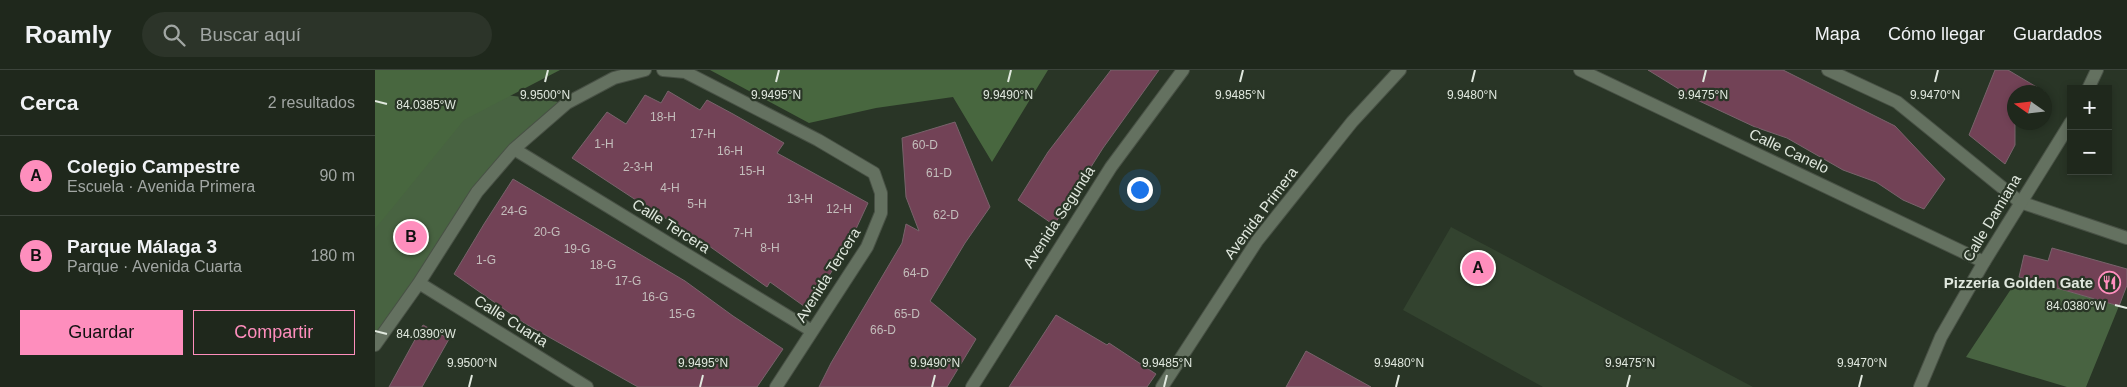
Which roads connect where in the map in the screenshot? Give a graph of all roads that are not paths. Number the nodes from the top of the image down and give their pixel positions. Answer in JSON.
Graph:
{"nodes":[{"id":1,"x":645,"y":70,"type":"edge"},
{"id":2,"x":663,"y":70,"type":"edge"},
{"id":3,"x":1183,"y":70,"type":"edge"},
{"id":4,"x":1400,"y":70,"type":"edge"},
{"id":5,"x":1580,"y":70,"type":"edge"},
{"id":6,"x":1828,"y":70,"type":"edge"},
{"id":7,"x":2097,"y":70,"type":"edge"},
{"id":8,"x":2090,"y":85,"type":"edge"},
{"id":9,"x":2067,"y":128,"type":"edge"},
{"id":10,"x":514,"y":149,"type":"junction"},
{"id":11,"x":2020,"y":202,"type":"junction"},
{"id":12,"x":2127,"y":238,"type":"edge"},
{"id":13,"x":1984,"y":262,"type":"junction"},
{"id":14,"x":419,"y":283,"type":"junction"},
{"id":15,"x":812,"y":332,"type":"junction"},
{"id":16,"x":375,"y":345,"type":"edge"},
{"id":17,"x":587,"y":387,"type":"edge"},
{"id":18,"x":776,"y":387,"type":"edge"},
{"id":19,"x":972,"y":387,"type":"edge"},
{"id":20,"x":1162,"y":387,"type":"edge"},
{"id":21,"x":1920,"y":387,"type":"edge"}],
"edges":[{"from":1,"to":10,"type":"street"},
{"from":2,"to":15,"type":"street","name":"Avenida Tercera"},
{"from":3,"to":19,"type":"street","name":"Avenida Segunda"},
{"from":4,"to":20,"type":"street","name":"Avenida Primera"},
{"from":5,"to":13,"type":"street","name":"Calle Canelo"},
{"from":6,"to":11,"type":"street"},
{"from":7,"to":8,"type":"street"},
{"from":9,"to":11,"type":"street","name":"Calle Damiana"},
{"from":10,"to":14,"type":"street"},
{"from":10,"to":15,"type":"street","name":"Calle Tercera"},
{"from":11,"to":12,"type":"street"},
{"from":11,"to":13,"type":"street","name":"Calle Damiana"},
{"from":13,"to":21,"type":"street","name":"Calle Damiana"},
{"from":14,"to":16,"type":"street"},
{"from":14,"to":17,"type":"street","name":"Calle Cuarta"},
{"from":15,"to":18,"type":"street","name":"Avenida Tercera"}]}
